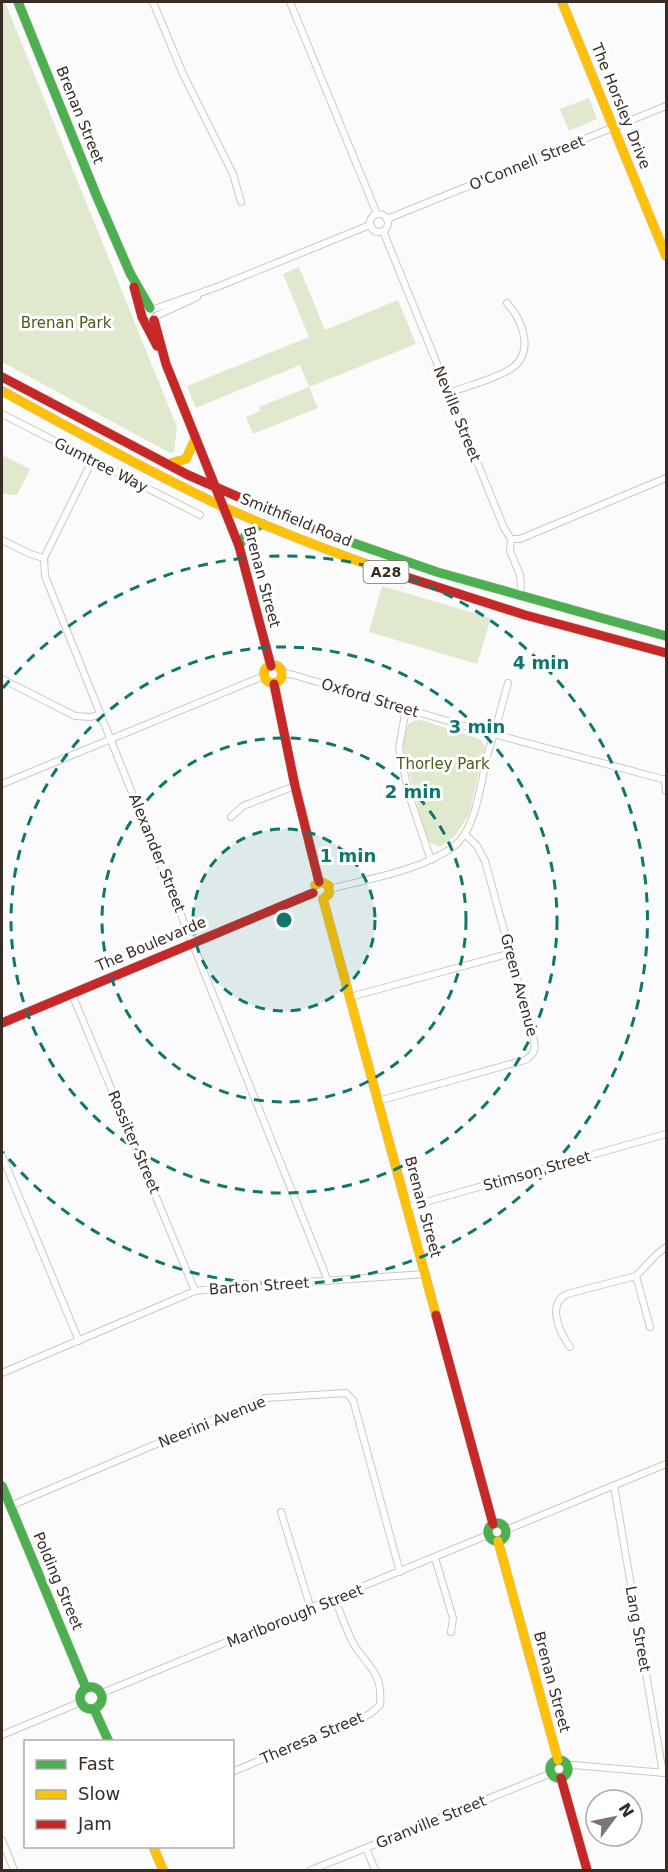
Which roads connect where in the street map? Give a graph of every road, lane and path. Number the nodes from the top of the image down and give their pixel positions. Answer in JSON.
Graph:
{"nodes":[{"id":1,"x":18,"y":2,"type":"edge"},
{"id":2,"x":153,"y":2,"type":"edge"},
{"id":3,"x":290,"y":2,"type":"edge"},
{"id":4,"x":562,"y":2,"type":"edge"},
{"id":5,"x":666,"y":105,"type":"edge"},
{"id":6,"x":614,"y":127,"type":"junction"},
{"id":7,"x":241,"y":202,"type":"dead end"},
{"id":8,"x":377,"y":214,"type":"junction"},
{"id":9,"x":387,"y":219,"type":"junction"},
{"id":10,"x":370,"y":225,"type":"junction"},
{"id":11,"x":382,"y":231,"type":"junction"},
{"id":12,"x":666,"y":256,"type":"edge"},
{"id":13,"x":130,"y":273,"type":"junction"},
{"id":14,"x":507,"y":303,"type":"dead end"},
{"id":15,"x":154,"y":313,"type":"junction"},
{"id":16,"x":143,"y":317,"type":"junction"},
{"id":17,"x":166,"y":364,"type":"junction"},
{"id":18,"x":2,"y":377,"type":"edge"},
{"id":19,"x":2,"y":392,"type":"edge"},
{"id":20,"x":449,"y":393,"type":"junction"},
{"id":21,"x":2,"y":414,"type":"edge"},
{"id":22,"x":195,"y":439,"type":"junction"},
{"id":23,"x":92,"y":461,"type":"junction"},
{"id":24,"x":168,"y":464,"type":"junction"},
{"id":25,"x":666,"y":478,"type":"edge"},
{"id":26,"x":215,"y":488,"type":"junction"},
{"id":27,"x":236,"y":496,"type":"junction"},
{"id":28,"x":224,"y":507,"type":"junction"},
{"id":29,"x":201,"y":515,"type":"dead end"},
{"id":30,"x":314,"y":521,"type":"dead end"},
{"id":31,"x":262,"y":524,"type":"junction"},
{"id":32,"x":511,"y":539,"type":"junction"},
{"id":33,"x":2,"y":540,"type":"edge"},
{"id":34,"x":239,"y":546,"type":"junction"},
{"id":35,"x":44,"y":558,"type":"junction"},
{"id":36,"x":519,"y":597,"type":"junction"},
{"id":37,"x":666,"y":636,"type":"edge"},
{"id":38,"x":666,"y":653,"type":"edge"},
{"id":39,"x":271,"y":666,"type":"junction"},
{"id":40,"x":282,"y":674,"type":"junction"},
{"id":41,"x":264,"y":676,"type":"junction"},
{"id":42,"x":2,"y":679,"type":"edge"},
{"id":43,"x":508,"y":683,"type":"dead end"},
{"id":44,"x":274,"y":684,"type":"junction"},
{"id":45,"x":406,"y":709,"type":"junction"},
{"id":46,"x":100,"y":714,"type":"junction"},
{"id":47,"x":495,"y":735,"type":"junction"},
{"id":48,"x":111,"y":740,"type":"junction"},
{"id":49,"x":665,"y":780,"type":"edge"},
{"id":50,"x":2,"y":784,"type":"edge"},
{"id":51,"x":296,"y":786,"type":"junction"},
{"id":52,"x":666,"y":790,"type":"edge"},
{"id":53,"x":231,"y":817,"type":"dead end"},
{"id":54,"x":465,"y":834,"type":"junction"},
{"id":55,"x":431,"y":860,"type":"junction"},
{"id":56,"x":319,"y":882,"type":"junction"},
{"id":57,"x":330,"y":889,"type":"junction"},
{"id":58,"x":313,"y":893,"type":"junction"},
{"id":59,"x":323,"y":899,"type":"junction"},
{"id":60,"x":194,"y":942,"type":"junction"},
{"id":61,"x":511,"y":953,"type":"junction"},
{"id":62,"x":72,"y":994,"type":"junction"},
{"id":63,"x":350,"y":997,"type":"junction"},
{"id":64,"x":2,"y":1023,"type":"edge"},
{"id":65,"x":378,"y":1101,"type":"junction"},
{"id":66,"x":666,"y":1134,"type":"edge"},
{"id":67,"x":2,"y":1156,"type":"edge"},
{"id":68,"x":408,"y":1207,"type":"junction"},
{"id":69,"x":666,"y":1247,"type":"edge"},
{"id":70,"x":426,"y":1274,"type":"junction"},
{"id":71,"x":636,"y":1276,"type":"junction"},
{"id":72,"x":328,"y":1281,"type":"junction"},
{"id":73,"x":195,"y":1291,"type":"junction"},
{"id":74,"x":650,"y":1327,"type":"dead end"},
{"id":75,"x":79,"y":1341,"type":"junction"},
{"id":76,"x":570,"y":1347,"type":"dead end"},
{"id":77,"x":2,"y":1373,"type":"edge"},
{"id":78,"x":666,"y":1464,"type":"edge"},
{"id":79,"x":2,"y":1486,"type":"edge"},
{"id":80,"x":614,"y":1486,"type":"junction"},
{"id":81,"x":10,"y":1506,"type":"junction"},
{"id":82,"x":281,"y":1512,"type":"dead end"},
{"id":83,"x":493,"y":1524,"type":"junction"},
{"id":84,"x":506,"y":1530,"type":"junction"},
{"id":85,"x":488,"y":1535,"type":"junction"},
{"id":86,"x":498,"y":1541,"type":"junction"},
{"id":87,"x":435,"y":1558,"type":"junction"},
{"id":88,"x":400,"y":1572,"type":"junction"},
{"id":89,"x":335,"y":1600,"type":"junction"},
{"id":90,"x":311,"y":1609,"type":"junction"},
{"id":91,"x":451,"y":1632,"type":"dead end"},
{"id":92,"x":86,"y":1688,"type":"junction"},
{"id":93,"x":102,"y":1694,"type":"junction"},
{"id":94,"x":81,"y":1702,"type":"junction"},
{"id":95,"x":94,"y":1709,"type":"junction"},
{"id":96,"x":2,"y":1734,"type":"edge"},
{"id":97,"x":108,"y":1740,"type":"edge"},
{"id":98,"x":558,"y":1760,"type":"junction"},
{"id":99,"x":567,"y":1766,"type":"junction"},
{"id":100,"x":234,"y":1771,"type":"edge"},
{"id":101,"x":552,"y":1773,"type":"junction"},
{"id":102,"x":664,"y":1773,"type":"edge"},
{"id":103,"x":561,"y":1778,"type":"junction"},
{"id":104,"x":2,"y":1840,"type":"edge"},
{"id":105,"x":154,"y":1848,"type":"edge"},
{"id":106,"x":366,"y":1848,"type":"junction"},
{"id":107,"x":14,"y":1870,"type":"edge"},
{"id":108,"x":163,"y":1870,"type":"edge"},
{"id":109,"x":311,"y":1870,"type":"edge"},
{"id":110,"x":375,"y":1870,"type":"edge"},
{"id":111,"x":587,"y":1870,"type":"edge"}],
"edges":[{"from":1,"to":13,"type":"main road","name":"Brenan Street"},
{"from":2,"to":7,"type":"street"},
{"from":3,"to":8,"type":"street"},
{"from":4,"to":6,"type":"main road","name":"The Horsley Drive"},
{"from":5,"to":6,"type":"street","name":"O'Connell Street"},
{"from":6,"to":9,"type":"street","name":"O'Connell Street"},
{"from":6,"to":12,"type":"main road","name":"The Horsley Drive"},
{"from":8,"to":9,"type":"street"},
{"from":8,"to":10,"type":"street"},
{"from":9,"to":11,"type":"street"},
{"from":10,"to":11,"type":"street"},
{"from":10,"to":15,"type":"street"},
{"from":11,"to":20,"type":"street","name":"Neville Street"},
{"from":13,"to":15,"type":"main road","name":"Brenan Street"},
{"from":13,"to":16,"type":"main road","name":"Brenan Street"},
{"from":14,"to":20,"type":"street"},
{"from":15,"to":16,"type":"main road"},
{"from":15,"to":17,"type":"main road","name":"Brenan Street"},
{"from":16,"to":17,"type":"main road","name":"Brenan Street"},
{"from":17,"to":22,"type":"main road","name":"Brenan Street"},
{"from":18,"to":24,"type":"main road","name":"Smithfield Road","number":"A28"},
{"from":19,"to":28,"type":"main road","name":"Smithfield Road","number":"A28"},
{"from":20,"to":32,"type":"street","name":"Neville Street"},
{"from":21,"to":23,"type":"street","name":"Gumtree Way"},
{"from":22,"to":24,"type":"main road"},
{"from":22,"to":26,"type":"main road","name":"Brenan Street"},
{"from":23,"to":29,"type":"street","name":"Gumtree Way"},
{"from":23,"to":35,"type":"street"},
{"from":24,"to":26,"type":"main road","name":"Smithfield Road","number":"A28"},
{"from":25,"to":32,"type":"street"},
{"from":26,"to":27,"type":"main road","name":"Smithfield Road","number":"A28"},
{"from":26,"to":28,"type":"main road","name":"Brenan Street"},
{"from":27,"to":30,"type":"main road"},
{"from":27,"to":36,"type":"main road","name":"Smithfield Road","number":"A28"},
{"from":28,"to":31,"type":"main road","name":"Smithfield Road","number":"A28"},
{"from":28,"to":34,"type":"main road","name":"Brenan Street"},
{"from":31,"to":34,"type":"main road"},
{"from":31,"to":38,"type":"main road","name":"Smithfield Road","number":"A28"},
{"from":32,"to":36,"type":"street","name":"Neville Street"},
{"from":33,"to":35,"type":"street"},
{"from":34,"to":39,"type":"main road","name":"Brenan Street"},
{"from":35,"to":46,"type":"street","name":"Alexander Street"},
{"from":36,"to":37,"type":"main road","name":"Smithfield Road","number":"A28"},
{"from":39,"to":40,"type":"main road"},
{"from":39,"to":41,"type":"main road"},
{"from":40,"to":44,"type":"main road"},
{"from":40,"to":45,"type":"street","name":"Oxford Street"},
{"from":41,"to":44,"type":"main road"},
{"from":41,"to":48,"type":"street"},
{"from":42,"to":46,"type":"street"},
{"from":43,"to":47,"type":"street"},
{"from":44,"to":51,"type":"main road"},
{"from":45,"to":47,"type":"street","name":"Oxford Street"},
{"from":45,"to":55,"type":"street"},
{"from":46,"to":48,"type":"street","name":"Alexander Street"},
{"from":47,"to":49,"type":"street","name":"Oxford Street"},
{"from":47,"to":54,"type":"street"},
{"from":48,"to":50,"type":"street"},
{"from":48,"to":60,"type":"street","name":"Alexander Street"},
{"from":49,"to":52,"type":"street"},
{"from":51,"to":53,"type":"street"},
{"from":51,"to":56,"type":"main road"},
{"from":54,"to":55,"type":"street"},
{"from":54,"to":61,"type":"street","name":"Green Avenue"},
{"from":55,"to":57,"type":"street"},
{"from":56,"to":57,"type":"main road"},
{"from":56,"to":58,"type":"main road"},
{"from":57,"to":59,"type":"main road"},
{"from":58,"to":59,"type":"main road"},
{"from":58,"to":60,"type":"main road","name":"The Boulevarde"},
{"from":59,"to":63,"type":"main road","name":"Brenan Street"},
{"from":60,"to":62,"type":"main road","name":"The Boulevarde"},
{"from":60,"to":72,"type":"street","name":"Alexander Street"},
{"from":61,"to":63,"type":"street"},
{"from":61,"to":65,"type":"street","name":"Green Avenue"},
{"from":62,"to":64,"type":"main road","name":"The Boulevarde"},
{"from":62,"to":73,"type":"street","name":"Rossiter Street"},
{"from":63,"to":65,"type":"main road","name":"Brenan Street"},
{"from":65,"to":68,"type":"main road","name":"Brenan Street"},
{"from":66,"to":68,"type":"street","name":"Stimson Street"},
{"from":67,"to":75,"type":"street"},
{"from":68,"to":70,"type":"main road","name":"Brenan Street"},
{"from":69,"to":71,"type":"street"},
{"from":70,"to":72,"type":"street","name":"Barton Street"},
{"from":70,"to":83,"type":"main road","name":"Brenan Street"},
{"from":71,"to":74,"type":"street"},
{"from":71,"to":76,"type":"street"},
{"from":72,"to":73,"type":"street","name":"Barton Street"},
{"from":73,"to":75,"type":"street","name":"Barton Street"},
{"from":75,"to":77,"type":"street","name":"Barton Street"},
{"from":78,"to":80,"type":"street"},
{"from":79,"to":81,"type":"main road","name":"Polding Street"},
{"from":80,"to":84,"type":"street"},
{"from":80,"to":102,"type":"street","name":"Lang Street"},
{"from":81,"to":88,"type":"street","name":"Neerini Avenue"},
{"from":81,"to":92,"type":"main road","name":"Polding Street"},
{"from":82,"to":90,"type":"street"},
{"from":83,"to":84,"type":"main road"},
{"from":83,"to":85,"type":"main road"},
{"from":84,"to":86,"type":"main road"},
{"from":85,"to":86,"type":"main road"},
{"from":85,"to":87,"type":"street","name":"Marlborough Street"},
{"from":86,"to":98,"type":"main road","name":"Brenan Street"},
{"from":87,"to":88,"type":"street","name":"Marlborough Street"},
{"from":87,"to":91,"type":"street"},
{"from":88,"to":89,"type":"street","name":"Marlborough Street"},
{"from":89,"to":90,"type":"street","name":"Marlborough Street"},
{"from":89,"to":100,"type":"street","name":"Theresa Street"},
{"from":90,"to":93,"type":"street","name":"Marlborough Street"},
{"from":92,"to":93,"type":"main road"},
{"from":92,"to":94,"type":"main road"},
{"from":93,"to":95,"type":"main road"},
{"from":94,"to":95,"type":"main road"},
{"from":94,"to":96,"type":"street"},
{"from":95,"to":97,"type":"main road"},
{"from":98,"to":99,"type":"main road"},
{"from":98,"to":101,"type":"main road"},
{"from":99,"to":102,"type":"street"},
{"from":99,"to":103,"type":"main road"},
{"from":101,"to":103,"type":"main road"},
{"from":101,"to":106,"type":"street","name":"Granville Street"},
{"from":103,"to":111,"type":"main road"},
{"from":104,"to":107,"type":"street"},
{"from":105,"to":108,"type":"main road"},
{"from":106,"to":109,"type":"street","name":"Granville Street"},
{"from":106,"to":110,"type":"street"}]}
